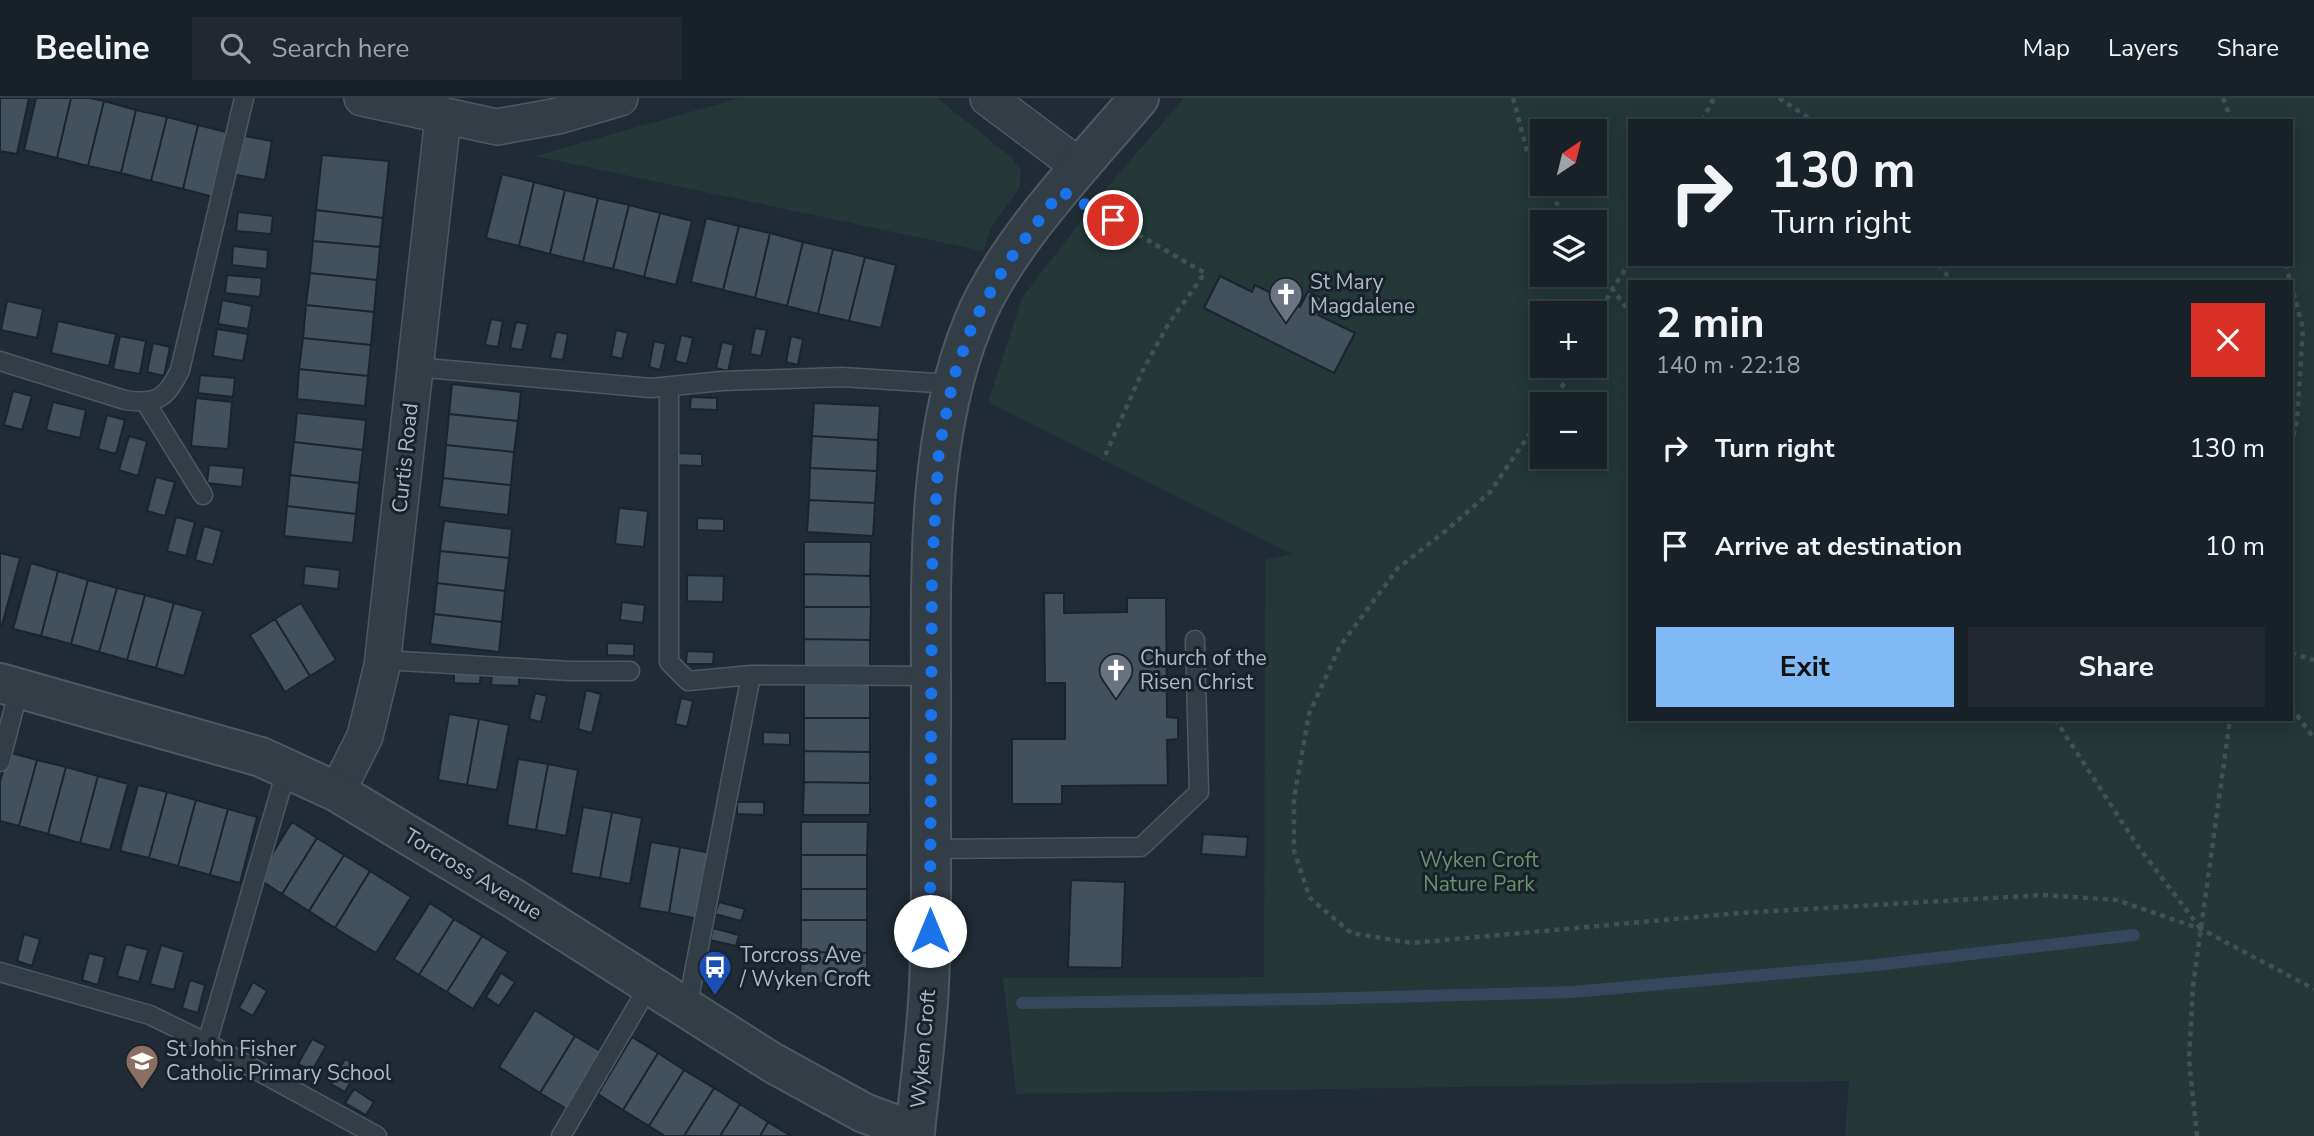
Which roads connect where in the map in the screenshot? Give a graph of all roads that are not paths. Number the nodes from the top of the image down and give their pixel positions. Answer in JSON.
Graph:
{"nodes":[{"id":1,"x":244,"y":98,"type":"edge"},
{"id":2,"x":362,"y":98,"type":"edge"},
{"id":3,"x":620,"y":98,"type":"edge"},
{"id":4,"x":988,"y":98,"type":"edge"},
{"id":5,"x":1139,"y":98,"type":"edge"},
{"id":6,"x":443,"y":117,"type":"junction"},
{"id":7,"x":1070,"y":179,"type":"junction"},
{"id":8,"x":0,"y":361,"type":"edge"},
{"id":9,"x":415,"y":367,"type":"junction"},
{"id":10,"x":952,"y":384,"type":"junction"},
{"id":11,"x":669,"y":387,"type":"junction"},
{"id":12,"x":146,"y":403,"type":"junction"},
{"id":13,"x":203,"y":495,"type":"dead end"},
{"id":14,"x":1195,"y":640,"type":"dead end"},
{"id":15,"x":383,"y":660,"type":"junction"},
{"id":16,"x":630,"y":671,"type":"dead end"},
{"id":17,"x":751,"y":675,"type":"junction"},
{"id":18,"x":931,"y":676,"type":"junction"},
{"id":19,"x":9,"y":686,"type":"edge"},
{"id":20,"x":0,"y":762,"type":"edge"},
{"id":21,"x":287,"y":768,"type":"junction"},
{"id":22,"x":337,"y":792,"type":"junction"},
{"id":23,"x":930,"y":849,"type":"junction"},
{"id":24,"x":0,"y":972,"type":"edge"},
{"id":25,"x":650,"y":984,"type":"junction"},
{"id":26,"x":687,"y":1009,"type":"junction"},
{"id":27,"x":207,"y":1043,"type":"junction"},
{"id":28,"x":915,"y":1134,"type":"edge"},
{"id":29,"x":377,"y":1136,"type":"edge"},
{"id":30,"x":561,"y":1136,"type":"edge"}],
"edges":[{"from":1,"to":12,"type":"lane"},
{"from":2,"to":6,"type":"street"},
{"from":3,"to":6,"type":"street"},
{"from":4,"to":7,"type":"street"},
{"from":5,"to":7,"type":"street","name":"Wyken Croft"},
{"from":6,"to":9,"type":"street","name":"Curtis Road"},
{"from":7,"to":10,"type":"street","name":"Wyken Croft"},
{"from":8,"to":12,"type":"lane"},
{"from":9,"to":11,"type":"lane"},
{"from":9,"to":15,"type":"street","name":"Curtis Road"},
{"from":10,"to":11,"type":"lane"},
{"from":10,"to":18,"type":"street","name":"Wyken Croft"},
{"from":11,"to":17,"type":"lane"},
{"from":12,"to":13,"type":"lane"},
{"from":14,"to":23,"type":"lane"},
{"from":15,"to":16,"type":"lane"},
{"from":15,"to":22,"type":"street","name":"Curtis Road"},
{"from":17,"to":18,"type":"lane"},
{"from":17,"to":26,"type":"lane"},
{"from":18,"to":23,"type":"street","name":"Wyken Croft"},
{"from":19,"to":20,"type":"lane"},
{"from":19,"to":21,"type":"street","name":"Torcross Avenue"},
{"from":21,"to":22,"type":"street","name":"Torcross Avenue"},
{"from":21,"to":27,"type":"lane"},
{"from":22,"to":25,"type":"street","name":"Torcross Avenue"},
{"from":23,"to":28,"type":"street","name":"Wyken Croft"},
{"from":24,"to":27,"type":"lane"},
{"from":25,"to":26,"type":"street","name":"Torcross Avenue"},
{"from":25,"to":30,"type":"lane"},
{"from":26,"to":28,"type":"street","name":"Torcross Avenue"},
{"from":27,"to":29,"type":"lane"}]}
